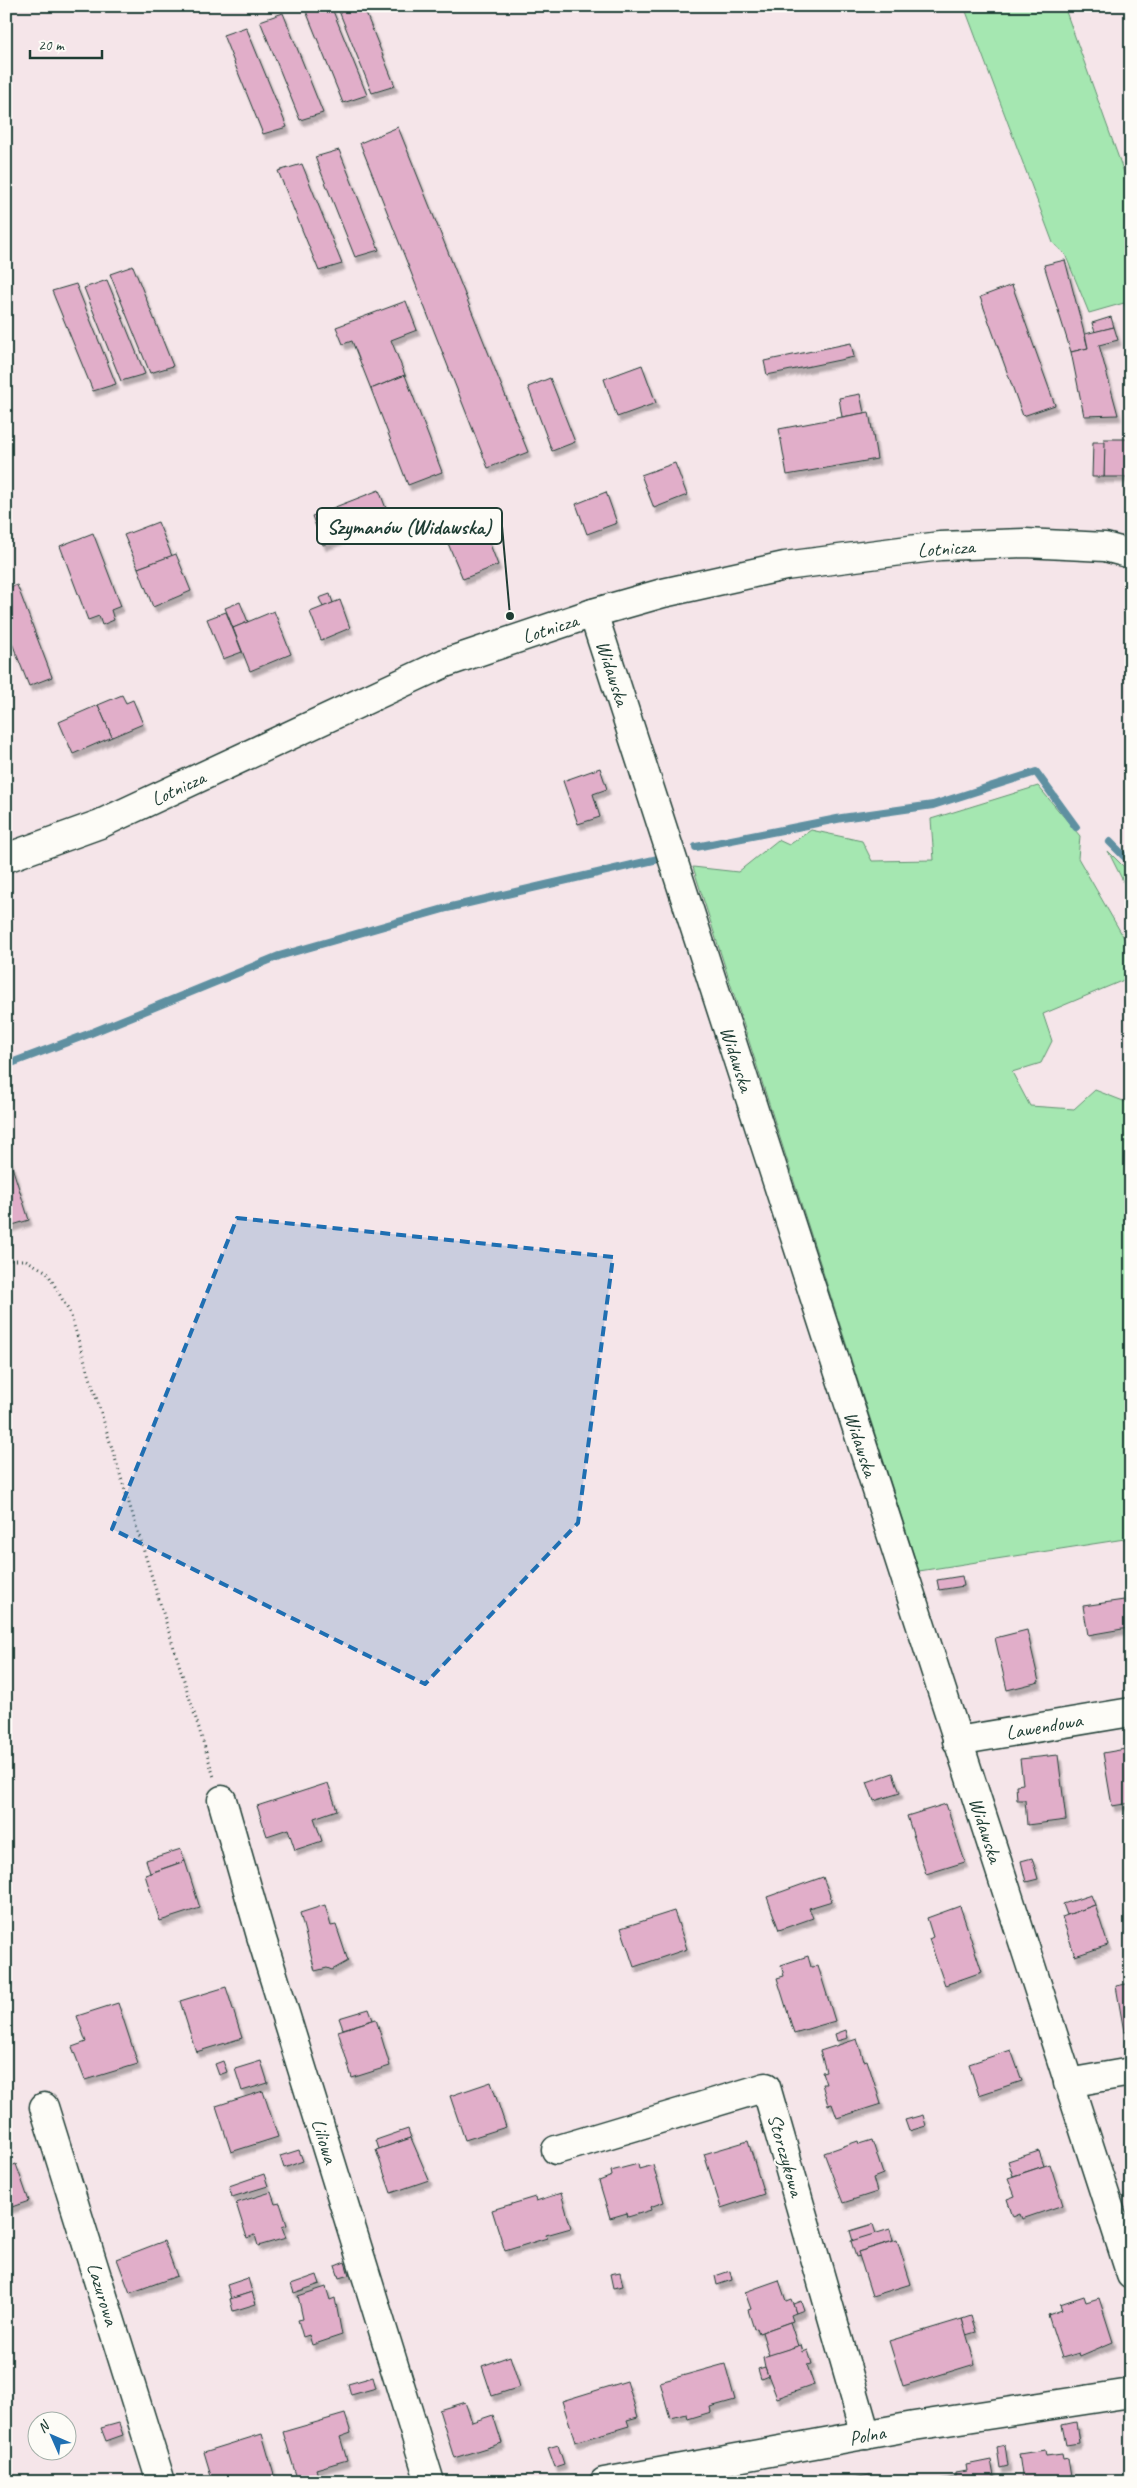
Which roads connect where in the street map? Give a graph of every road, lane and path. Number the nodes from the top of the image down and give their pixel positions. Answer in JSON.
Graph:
{"nodes":[{"id":1,"x":1131,"y":554,"type":"edge"},
{"id":2,"x":593,"y":613,"type":"junction"},
{"id":3,"x":6,"y":858,"type":"edge"},
{"id":4,"x":6,"y":1260,"type":"edge"},
{"id":5,"x":1131,"y":1712,"type":"edge"},
{"id":6,"x":957,"y":1741,"type":"junction"},
{"id":7,"x":222,"y":1800,"type":"joint"},
{"id":8,"x":1131,"y":2072,"type":"edge"},
{"id":9,"x":1068,"y":2083,"type":"junction"},
{"id":10,"x":44,"y":2107,"type":"dead end"},
{"id":11,"x":556,"y":2150,"type":"dead end"},
{"id":12,"x":1131,"y":2275,"type":"edge"},
{"id":13,"x":1131,"y":2393,"type":"edge"},
{"id":14,"x":866,"y":2435,"type":"junction"},
{"id":15,"x":161,"y":2482,"type":"edge"},
{"id":16,"x":430,"y":2482,"type":"edge"},
{"id":17,"x":604,"y":2482,"type":"edge"}],
"edges":[{"from":1,"to":2,"type":"street","name":"Lotnicza"},
{"from":2,"to":3,"type":"street","name":"Lotnicza"},
{"from":2,"to":6,"type":"street","name":"Widawska"},
{"from":4,"to":7,"type":"path"},
{"from":5,"to":6,"type":"street","name":"Lawendowa"},
{"from":6,"to":9,"type":"street","name":"Widawska"},
{"from":7,"to":16,"type":"street","name":"Liliowa"},
{"from":8,"to":9,"type":"street"},
{"from":9,"to":12,"type":"street","name":"Widawska"},
{"from":10,"to":15,"type":"street","name":"Lazurowa"},
{"from":11,"to":14,"type":"street","name":"Storczykowa"},
{"from":13,"to":14,"type":"street","name":"Polna"},
{"from":14,"to":17,"type":"street","name":"Polna"}]}
